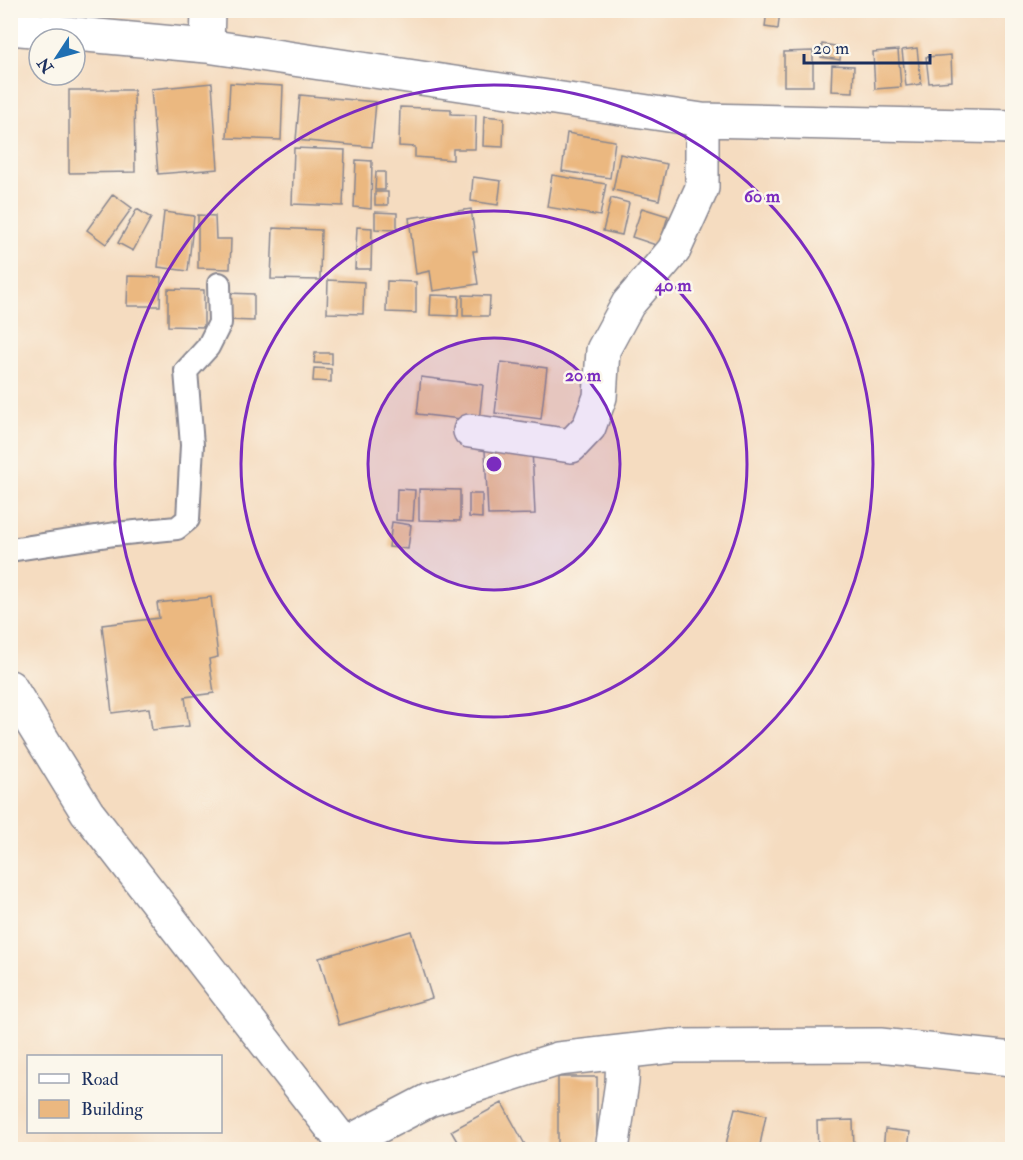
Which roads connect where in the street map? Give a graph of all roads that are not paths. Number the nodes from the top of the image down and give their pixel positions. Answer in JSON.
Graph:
{"nodes":[{"id":1,"x":208,"y":10,"type":"edge"},
{"id":2,"x":10,"y":28,"type":"edge"},
{"id":3,"x":207,"y":45,"type":"junction"},
{"id":4,"x":702,"y":120,"type":"junction"},
{"id":5,"x":1012,"y":127,"type":"edge"},
{"id":6,"x":219,"y":284,"type":"dead end"},
{"id":7,"x":470,"y":431,"type":"dead end"},
{"id":8,"x":10,"y":550,"type":"edge"},
{"id":9,"x":10,"y":687,"type":"edge"},
{"id":10,"x":623,"y":1052,"type":"junction"},
{"id":11,"x":1012,"y":1059,"type":"edge"},
{"id":12,"x":347,"y":1147,"type":"edge"},
{"id":13,"x":612,"y":1149,"type":"edge"}],
"edges":[{"from":1,"to":3,"type":"street"},
{"from":2,"to":3,"type":"street"},
{"from":3,"to":4,"type":"street"},
{"from":4,"to":5,"type":"street"},
{"from":4,"to":7,"type":"street"},
{"from":6,"to":8,"type":"lane"},
{"from":9,"to":12,"type":"street"},
{"from":10,"to":11,"type":"street"},
{"from":10,"to":12,"type":"street"},
{"from":10,"to":13,"type":"street"}]}
